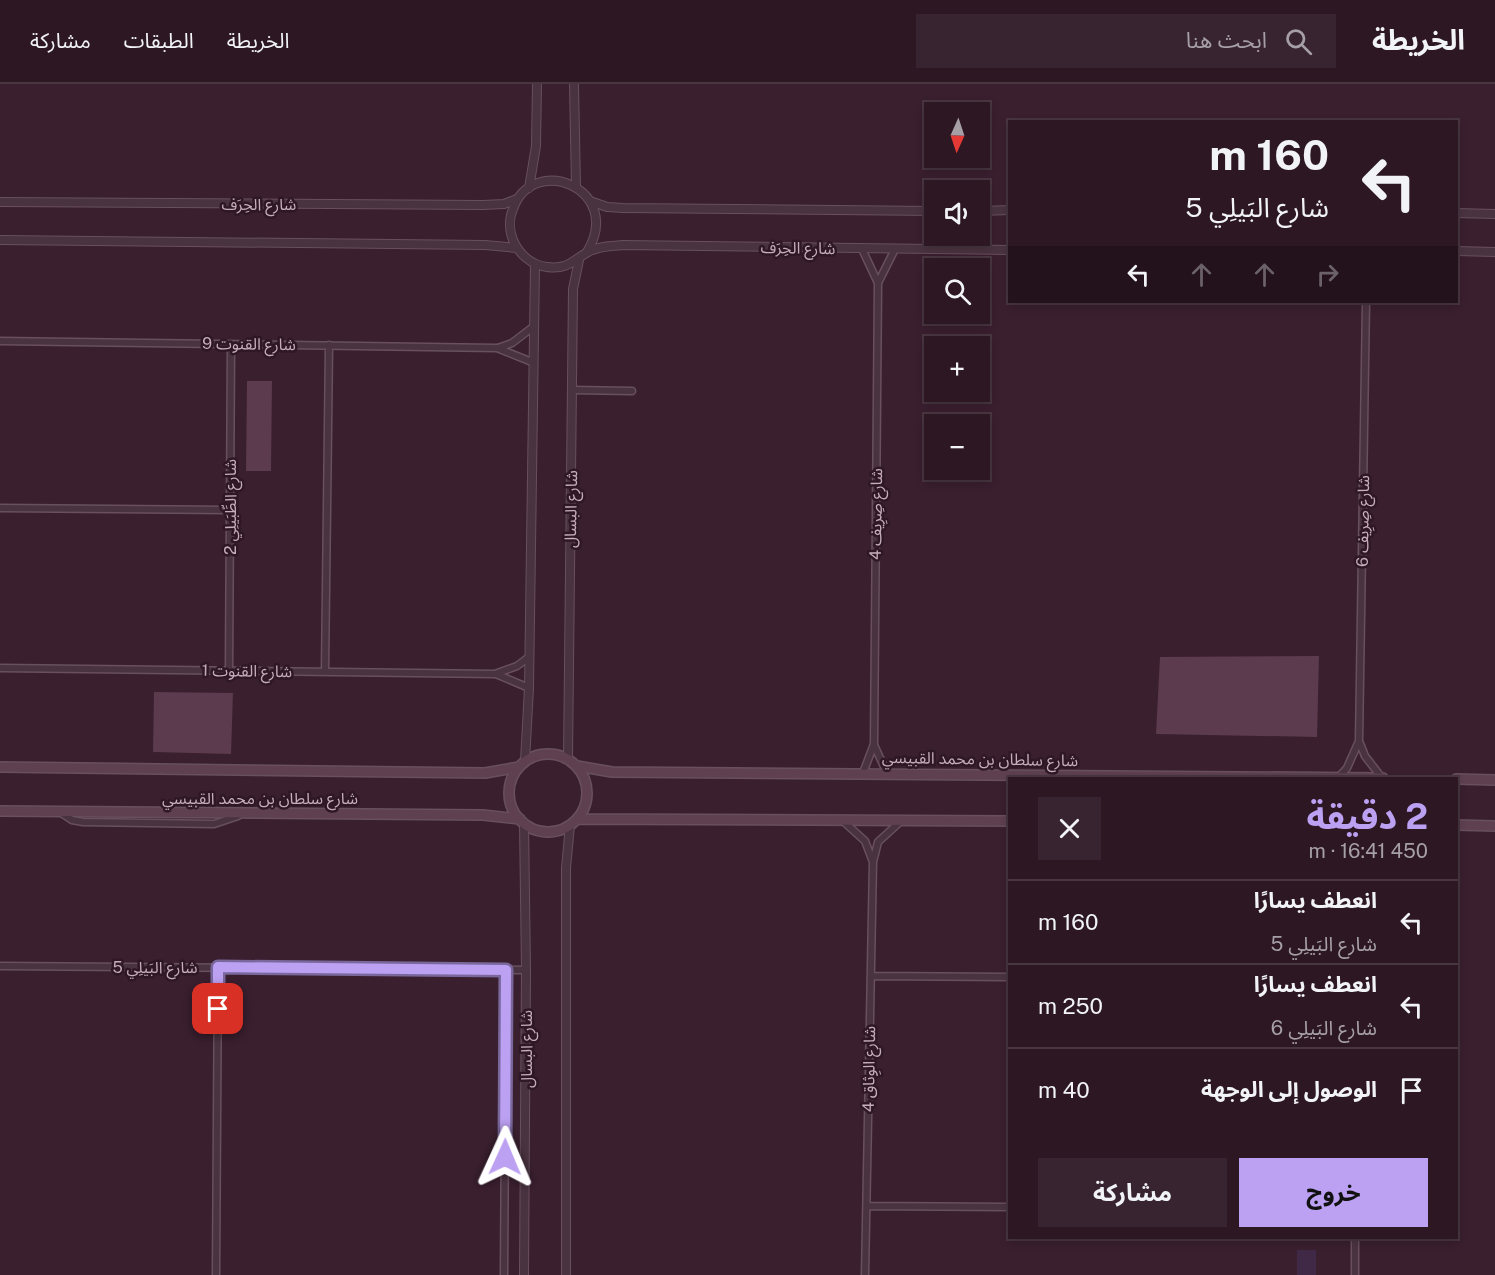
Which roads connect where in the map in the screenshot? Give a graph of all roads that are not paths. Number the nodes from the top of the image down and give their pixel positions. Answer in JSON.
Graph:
{"nodes":[{"id":1,"x":537,"y":84,"type":"edge"},
{"id":2,"x":574,"y":84,"type":"edge"},
{"id":3,"x":576,"y":187,"type":"junction"},
{"id":4,"x":529,"y":188,"type":"junction"},
{"id":5,"x":517,"y":199,"type":"junction"},
{"id":6,"x":590,"y":201,"type":"junction"},
{"id":7,"x":0,"y":202,"type":"edge"},
{"id":8,"x":1008,"y":210,"type":"edge"},
{"id":9,"x":924,"y":211,"type":"edge"},
{"id":10,"x":990,"y":211,"type":"edge"},
{"id":11,"x":1458,"y":213,"type":"edge"},
{"id":12,"x":1495,"y":214,"type":"edge"},
{"id":13,"x":0,"y":240,"type":"edge"},
{"id":14,"x":517,"y":248,"type":"junction"},
{"id":15,"x":862,"y":249,"type":"junction"},
{"id":16,"x":895,"y":249,"type":"junction"},
{"id":17,"x":1008,"y":250,"type":"edge"},
{"id":18,"x":1458,"y":251,"type":"edge"},
{"id":19,"x":588,"y":252,"type":"junction"},
{"id":20,"x":1495,"y":252,"type":"edge"},
{"id":21,"x":579,"y":260,"type":"junction"},
{"id":22,"x":535,"y":264,"type":"junction"},
{"id":23,"x":879,"y":283,"type":"junction"},
{"id":24,"x":1365,"y":303,"type":"edge"},
{"id":25,"x":533,"y":327,"type":"junction"},
{"id":26,"x":0,"y":341,"type":"edge"},
{"id":27,"x":231,"y":344,"type":"junction"},
{"id":28,"x":329,"y":345,"type":"junction"},
{"id":29,"x":497,"y":348,"type":"junction"},
{"id":30,"x":532,"y":362,"type":"junction"},
{"id":31,"x":572,"y":390,"type":"junction"},
{"id":32,"x":632,"y":391,"type":"dead end"},
{"id":33,"x":0,"y":508,"type":"edge"},
{"id":34,"x":230,"y":510,"type":"junction"},
{"id":35,"x":529,"y":657,"type":"junction"},
{"id":36,"x":0,"y":668,"type":"edge"},
{"id":37,"x":229,"y":671,"type":"junction"},
{"id":38,"x":325,"y":672,"type":"junction"},
{"id":39,"x":495,"y":674,"type":"junction"},
{"id":40,"x":529,"y":688,"type":"junction"},
{"id":41,"x":1359,"y":741,"type":"junction"},
{"id":42,"x":874,"y":744,"type":"junction"},
{"id":43,"x":568,"y":759,"type":"junction"},
{"id":44,"x":522,"y":764,"type":"junction"},
{"id":45,"x":0,"y":766,"type":"edge"},
{"id":46,"x":577,"y":766,"type":"junction"},
{"id":47,"x":863,"y":773,"type":"junction"},
{"id":48,"x":887,"y":773,"type":"junction"},
{"id":49,"x":1248,"y":777,"type":"edge"},
{"id":50,"x":1339,"y":777,"type":"edge"},
{"id":51,"x":1382,"y":777,"type":"edge"},
{"id":52,"x":1458,"y":779,"type":"edge"},
{"id":53,"x":1495,"y":780,"type":"edge"},
{"id":54,"x":0,"y":811,"type":"edge"},
{"id":55,"x":841,"y":819,"type":"junction"},
{"id":56,"x":902,"y":820,"type":"junction"},
{"id":57,"x":522,"y":821,"type":"junction"},
{"id":58,"x":1008,"y":821,"type":"edge"},
{"id":59,"x":574,"y":822,"type":"junction"},
{"id":60,"x":1458,"y":825,"type":"edge"},
{"id":61,"x":1495,"y":825,"type":"edge"},
{"id":62,"x":873,"y":862,"type":"junction"},
{"id":63,"x":0,"y":966,"type":"edge"},
{"id":64,"x":218,"y":967,"type":"junction"},
{"id":65,"x":506,"y":970,"type":"junction"},
{"id":66,"x":526,"y":970,"type":"junction"},
{"id":67,"x":871,"y":976,"type":"junction"},
{"id":68,"x":1008,"y":977,"type":"edge"},
{"id":69,"x":867,"y":1206,"type":"junction"},
{"id":70,"x":1008,"y":1207,"type":"edge"},
{"id":71,"x":1355,"y":1239,"type":"edge"},
{"id":72,"x":216,"y":1275,"type":"edge"},
{"id":73,"x":504,"y":1275,"type":"edge"},
{"id":74,"x":524,"y":1275,"type":"edge"},
{"id":75,"x":566,"y":1275,"type":"edge"},
{"id":76,"x":865,"y":1275,"type":"edge"},
{"id":77,"x":1355,"y":1275,"type":"edge"}],
"edges":[{"from":1,"to":4,"type":"street"},
{"from":2,"to":3,"type":"street"},
{"from":3,"to":4,"type":"street"},
{"from":3,"to":6,"type":"street"},
{"from":4,"to":5,"type":"street"},
{"from":5,"to":7,"type":"street","name":"شارع الحِرَف"},
{"from":5,"to":14,"type":"street"},
{"from":6,"to":9,"type":"street"},
{"from":6,"to":19,"type":"street"},
{"from":8,"to":10,"type":"street"},
{"from":11,"to":12,"type":"street"},
{"from":13,"to":14,"type":"street"},
{"from":14,"to":22,"type":"street"},
{"from":15,"to":16,"type":"street","name":"شارع الحِرَف"},
{"from":15,"to":19,"type":"street","name":"شارع الحِرَف"},
{"from":15,"to":23,"type":"street","name":"شارع صِرِيف 4"},
{"from":16,"to":17,"type":"street","name":"شارع الحِرَف"},
{"from":16,"to":23,"type":"street","name":"شارع صِرِيف 4"},
{"from":18,"to":20,"type":"street"},
{"from":19,"to":21,"type":"street"},
{"from":21,"to":22,"type":"street"},
{"from":21,"to":31,"type":"street","name":"شارع البسال"},
{"from":22,"to":25,"type":"street"},
{"from":23,"to":42,"type":"street","name":"شارع صِرِيف 4"},
{"from":24,"to":41,"type":"street","name":"شارع صِرِيف 6"},
{"from":25,"to":29,"type":"street","name":"شارع القنوت 9"},
{"from":25,"to":30,"type":"street"},
{"from":26,"to":27,"type":"street","name":"شارع القنوت 9"},
{"from":27,"to":28,"type":"street","name":"شارع القنوت 9"},
{"from":27,"to":34,"type":"street","name":"شارع الطِّبَيلِي 2"},
{"from":28,"to":29,"type":"street","name":"شارع القنوت 9"},
{"from":28,"to":38,"type":"street"},
{"from":29,"to":30,"type":"street","name":"شارع القنوت 9"},
{"from":30,"to":35,"type":"street"},
{"from":31,"to":32,"type":"street"},
{"from":31,"to":43,"type":"street","name":"شارع البسال"},
{"from":33,"to":34,"type":"street"},
{"from":34,"to":37,"type":"street","name":"شارع الطِّبَيلِي 2"},
{"from":35,"to":39,"type":"street","name":"شارع القنوت 1"},
{"from":35,"to":40,"type":"street"},
{"from":36,"to":37,"type":"street","name":"شارع القنوت 1"},
{"from":37,"to":38,"type":"street","name":"شارع القنوت 1"},
{"from":38,"to":39,"type":"street","name":"شارع القنوت 1"},
{"from":39,"to":40,"type":"street","name":"شارع القنوت 1"},
{"from":40,"to":44,"type":"street"},
{"from":41,"to":50,"type":"street","name":"شارع صِرِيف 6"},
{"from":41,"to":51,"type":"street"},
{"from":42,"to":47,"type":"street","name":"شارع صِرِيف 4"},
{"from":42,"to":48,"type":"street","name":"شارع صِرِيف 4"},
{"from":43,"to":44,"type":"main road"},
{"from":43,"to":46,"type":"main road"},
{"from":44,"to":45,"type":"main road","name":"شارع سلطان بن محمد القبيسي"},
{"from":44,"to":57,"type":"main road"},
{"from":46,"to":47,"type":"main road","name":"شارع سلطان بن محمد القبيسي"},
{"from":46,"to":59,"type":"main road"},
{"from":47,"to":48,"type":"main road","name":"شارع سلطان بن محمد القبيسي"},
{"from":48,"to":49,"type":"main road","name":"شارع سلطان بن محمد القبيسي"},
{"from":52,"to":53,"type":"main road"},
{"from":54,"to":57,"type":"main road","name":"شارع سلطان بن محمد القبيسي"},
{"from":55,"to":56,"type":"main road"},
{"from":55,"to":59,"type":"main road"},
{"from":55,"to":62,"type":"street","name":"شارع الوِثاق 4"},
{"from":56,"to":58,"type":"main road"},
{"from":56,"to":62,"type":"street","name":"شارع الوِثاق 4"},
{"from":57,"to":59,"type":"main road"},
{"from":57,"to":66,"type":"street","name":"شارع البسال"},
{"from":59,"to":75,"type":"street"},
{"from":60,"to":61,"type":"main road"},
{"from":62,"to":67,"type":"street","name":"شارع الوِثاق 4"},
{"from":63,"to":64,"type":"street","name":"شارع البَيلِي 5"},
{"from":64,"to":65,"type":"street","name":"شارع البَيلِي 5"},
{"from":64,"to":72,"type":"street"},
{"from":65,"to":66,"type":"street","name":"شارع البَيلِي 5"},
{"from":65,"to":73,"type":"street"},
{"from":66,"to":74,"type":"street","name":"شارع البسال"},
{"from":67,"to":68,"type":"street"},
{"from":67,"to":69,"type":"street","name":"شارع الوِثاق 4"},
{"from":69,"to":70,"type":"street"},
{"from":69,"to":76,"type":"street","name":"شارع الوِثاق 4"},
{"from":71,"to":77,"type":"street"}]}
